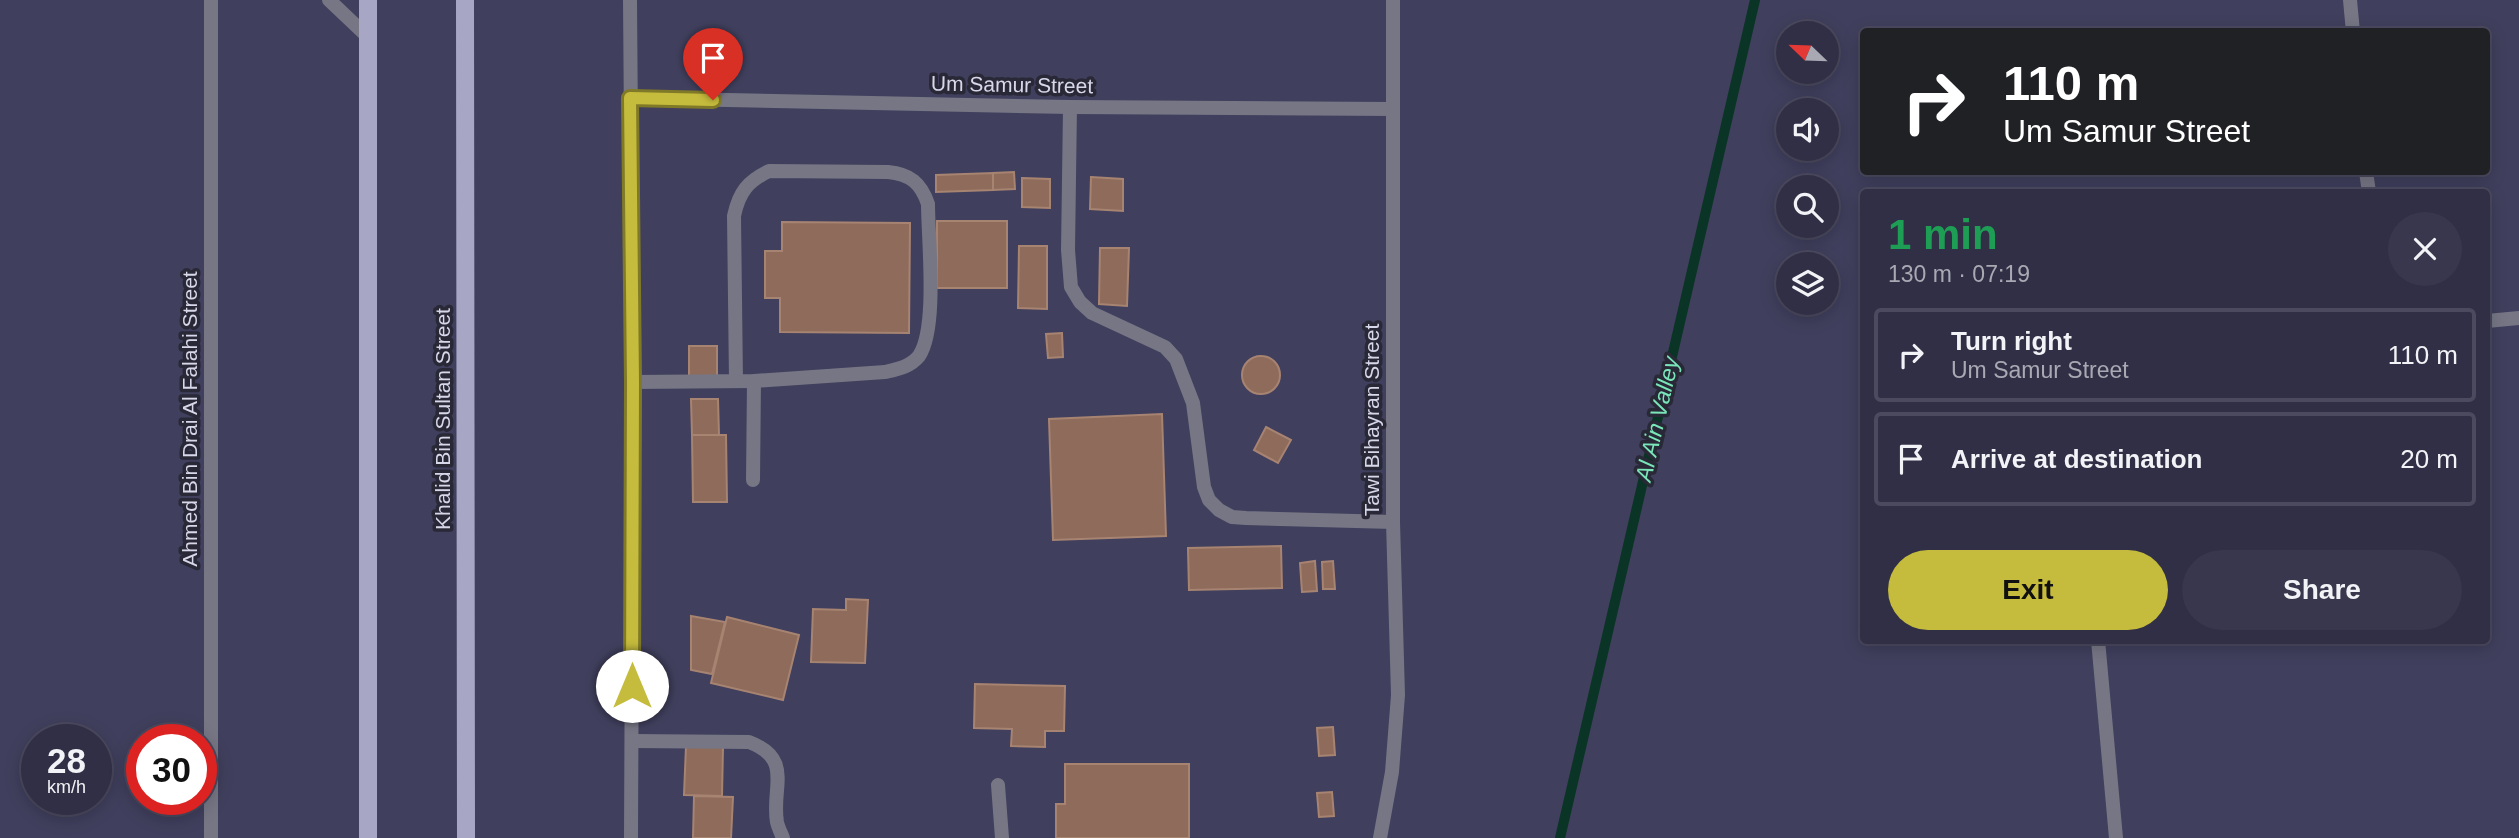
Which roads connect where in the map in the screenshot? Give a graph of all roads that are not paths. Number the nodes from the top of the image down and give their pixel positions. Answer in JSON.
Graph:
{"nodes":[{"id":1,"x":211,"y":0,"type":"edge"},
{"id":2,"x":329,"y":0,"type":"edge"},
{"id":3,"x":368,"y":0,"type":"edge"},
{"id":4,"x":465,"y":0,"type":"edge"},
{"id":5,"x":630,"y":0,"type":"edge"},
{"id":6,"x":1393,"y":0,"type":"edge"},
{"id":7,"x":2350,"y":0,"type":"edge"},
{"id":8,"x":2353,"y":28,"type":"edge"},
{"id":9,"x":368,"y":37,"type":"junction"},
{"id":10,"x":630,"y":98,"type":"junction"},
{"id":11,"x":1070,"y":107,"type":"junction"},
{"id":12,"x":1393,"y":109,"type":"junction"},
{"id":13,"x":2519,"y":318,"type":"edge"},
{"id":14,"x":2490,"y":321,"type":"edge"},
{"id":15,"x":736,"y":381,"type":"junction"},
{"id":16,"x":754,"y":381,"type":"junction"},
{"id":17,"x":633,"y":382,"type":"junction"},
{"id":18,"x":753,"y":480,"type":"dead end"},
{"id":19,"x":1393,"y":523,"type":"junction"},
{"id":20,"x":2098,"y":644,"type":"edge"},
{"id":21,"x":632,"y":741,"type":"junction"},
{"id":22,"x":999,"y":785,"type":"dead end"},
{"id":23,"x":211,"y":838,"type":"edge"},
{"id":24,"x":368,"y":838,"type":"edge"},
{"id":25,"x":466,"y":838,"type":"edge"},
{"id":26,"x":631,"y":838,"type":"edge"},
{"id":27,"x":783,"y":838,"type":"edge"},
{"id":28,"x":1002,"y":838,"type":"edge"},
{"id":29,"x":1380,"y":838,"type":"edge"},
{"id":30,"x":2116,"y":838,"type":"edge"}],
"edges":[{"from":1,"to":23,"type":"street","name":"Ahmed Bin Drai Al Falahi Street"},
{"from":2,"to":9,"type":"street"},
{"from":3,"to":9,"type":"main road"},
{"from":4,"to":25,"type":"main road","name":"Khalid Bin Sultan Street"},
{"from":5,"to":10,"type":"street"},
{"from":6,"to":12,"type":"street","name":"Tawi Bihayran Street"},
{"from":7,"to":8,"type":"street"},
{"from":9,"to":24,"type":"main road"},
{"from":10,"to":11,"type":"street","name":"Um Samur Street"},
{"from":10,"to":17,"type":"street"},
{"from":11,"to":12,"type":"street","name":"Um Samur Street"},
{"from":11,"to":19,"type":"street"},
{"from":12,"to":19,"type":"street","name":"Tawi Bihayran Street"},
{"from":13,"to":14,"type":"street"},
{"from":15,"to":16,"type":"street"},
{"from":15,"to":16,"type":"street"},
{"from":15,"to":17,"type":"street"},
{"from":16,"to":18,"type":"street"},
{"from":17,"to":21,"type":"street"},
{"from":19,"to":29,"type":"street","name":"Tawi Bihayran Street"},
{"from":20,"to":30,"type":"street"},
{"from":21,"to":26,"type":"street"},
{"from":21,"to":27,"type":"street"},
{"from":22,"to":28,"type":"street"}]}
